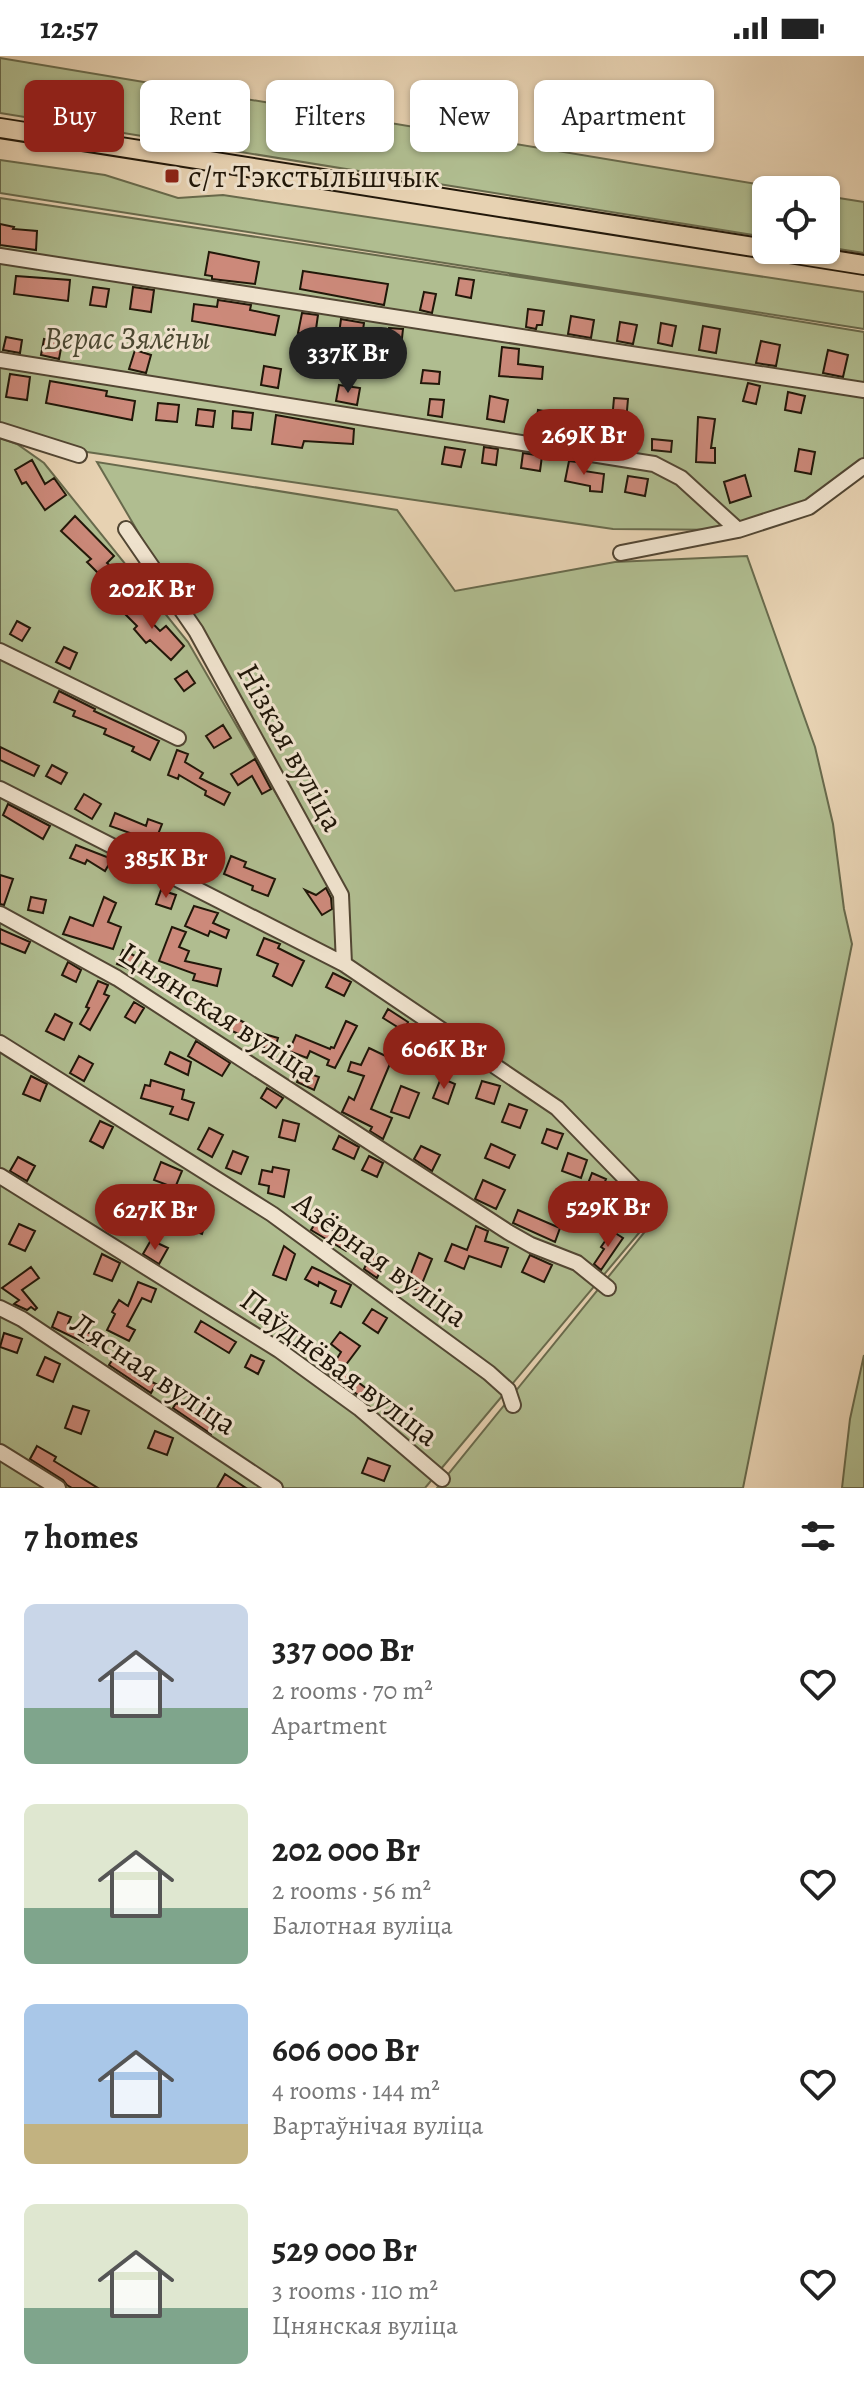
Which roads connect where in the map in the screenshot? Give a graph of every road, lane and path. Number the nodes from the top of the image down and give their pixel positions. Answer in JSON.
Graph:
{"nodes":[{"id":1,"x":0,"y":128,"type":"edge"},
{"id":2,"x":752,"y":247,"type":"edge"},
{"id":3,"x":0,"y":256,"type":"edge"},
{"id":4,"x":840,"y":261,"type":"edge"},
{"id":5,"x":864,"y":265,"type":"edge"},
{"id":6,"x":0,"y":360,"type":"edge"},
{"id":7,"x":864,"y":390,"type":"edge"},
{"id":8,"x":0,"y":430,"type":"edge"},
{"id":9,"x":79,"y":455,"type":"dead end"},
{"id":10,"x":862,"y":468,"type":"edge"},
{"id":11,"x":126,"y":529,"type":"dead end"},
{"id":12,"x":738,"y":530,"type":"junction"},
{"id":13,"x":621,"y":553,"type":"dead end"},
{"id":14,"x":0,"y":651,"type":"edge"},
{"id":15,"x":178,"y":738,"type":"dead end"},
{"id":16,"x":0,"y":789,"type":"edge"},
{"id":17,"x":0,"y":914,"type":"edge"},
{"id":18,"x":344,"y":964,"type":"junction"},
{"id":19,"x":0,"y":1043,"type":"edge"},
{"id":20,"x":0,"y":1176,"type":"edge"},
{"id":21,"x":658,"y":1212,"type":"dead end"},
{"id":22,"x":608,"y":1288,"type":"dead end"},
{"id":23,"x":0,"y":1308,"type":"edge"},
{"id":24,"x":513,"y":1405,"type":"dead end"},
{"id":25,"x":0,"y":1452,"type":"edge"},
{"id":26,"x":442,"y":1479,"type":"dead end"},
{"id":27,"x":58,"y":1488,"type":"edge"},
{"id":28,"x":275,"y":1488,"type":"edge"}],
"edges":[{"from":1,"to":2,"type":"main road"},
{"from":3,"to":7,"type":"street"},
{"from":4,"to":5,"type":"main road"},
{"from":6,"to":12,"type":"street"},
{"from":8,"to":9,"type":"street"},
{"from":10,"to":12,"type":"street"},
{"from":11,"to":18,"type":"street","name":"Нізкая вуліца"},
{"from":12,"to":13,"type":"street"},
{"from":14,"to":15,"type":"street"},
{"from":16,"to":18,"type":"street"},
{"from":17,"to":22,"type":"street","name":"Цнянская вуліца"},
{"from":18,"to":21,"type":"street"},
{"from":19,"to":24,"type":"street","name":"Азёрная вуліца"},
{"from":20,"to":26,"type":"street","name":"Паўднёвая вуліца"},
{"from":23,"to":28,"type":"street","name":"Лясная вуліца"},
{"from":25,"to":27,"type":"street"}]}
